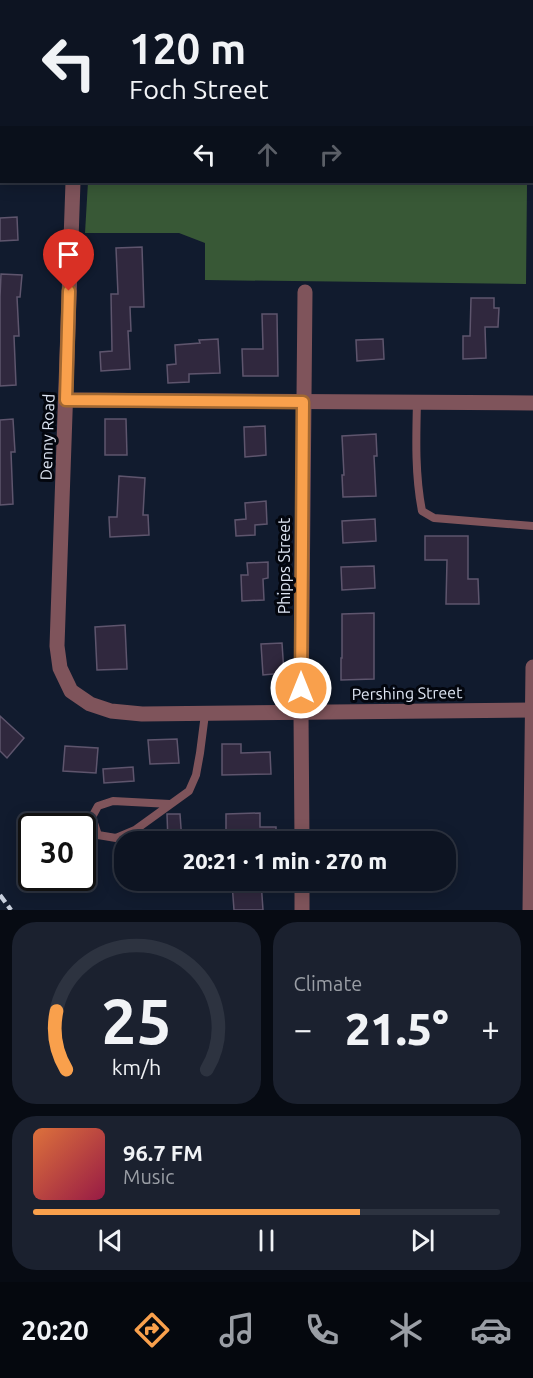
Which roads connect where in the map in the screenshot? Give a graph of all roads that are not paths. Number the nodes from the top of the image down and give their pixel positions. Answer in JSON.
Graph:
{"nodes":[{"id":1,"x":73,"y":183,"type":"edge"},
{"id":2,"x":304,"y":292,"type":"dead end"},
{"id":3,"x":66,"y":400,"type":"junction"},
{"id":4,"x":303,"y":402,"type":"junction"},
{"id":5,"x":417,"y":402,"type":"junction"},
{"id":6,"x":533,"y":402,"type":"edge"},
{"id":7,"x":533,"y":526,"type":"edge"},
{"id":8,"x":533,"y":667,"type":"edge"},
{"id":9,"x":71,"y":691,"type":"joint"},
{"id":10,"x":533,"y":710,"type":"edge"},
{"id":11,"x":301,"y":712,"type":"junction"},
{"id":12,"x":205,"y":714,"type":"junction"},
{"id":13,"x":170,"y":804,"type":"junction"},
{"id":14,"x":302,"y":831,"type":"edge"},
{"id":15,"x":302,"y":891,"type":"edge"},
{"id":16,"x":302,"y":910,"type":"edge"},
{"id":17,"x":530,"y":910,"type":"edge"}],
"edges":[{"from":1,"to":3,"type":"street","name":"Denny Road"},
{"from":2,"to":4,"type":"street","name":"Phipps Street"},
{"from":3,"to":4,"type":"street"},
{"from":3,"to":9,"type":"street","name":"Denny Road"},
{"from":4,"to":5,"type":"street"},
{"from":4,"to":11,"type":"street","name":"Phipps Street"},
{"from":5,"to":6,"type":"street"},
{"from":5,"to":7,"type":"lane"},
{"from":8,"to":10,"type":"street"},
{"from":9,"to":12,"type":"street","name":"Pershing Street"},
{"from":10,"to":11,"type":"street","name":"Pershing Street"},
{"from":10,"to":17,"type":"street"},
{"from":11,"to":12,"type":"street","name":"Pershing Street"},
{"from":11,"to":14,"type":"street","name":"Phipps Street"},
{"from":12,"to":13,"type":"lane"},
{"from":13,"to":13,"type":"lane"},
{"from":15,"to":16,"type":"street"}]}
